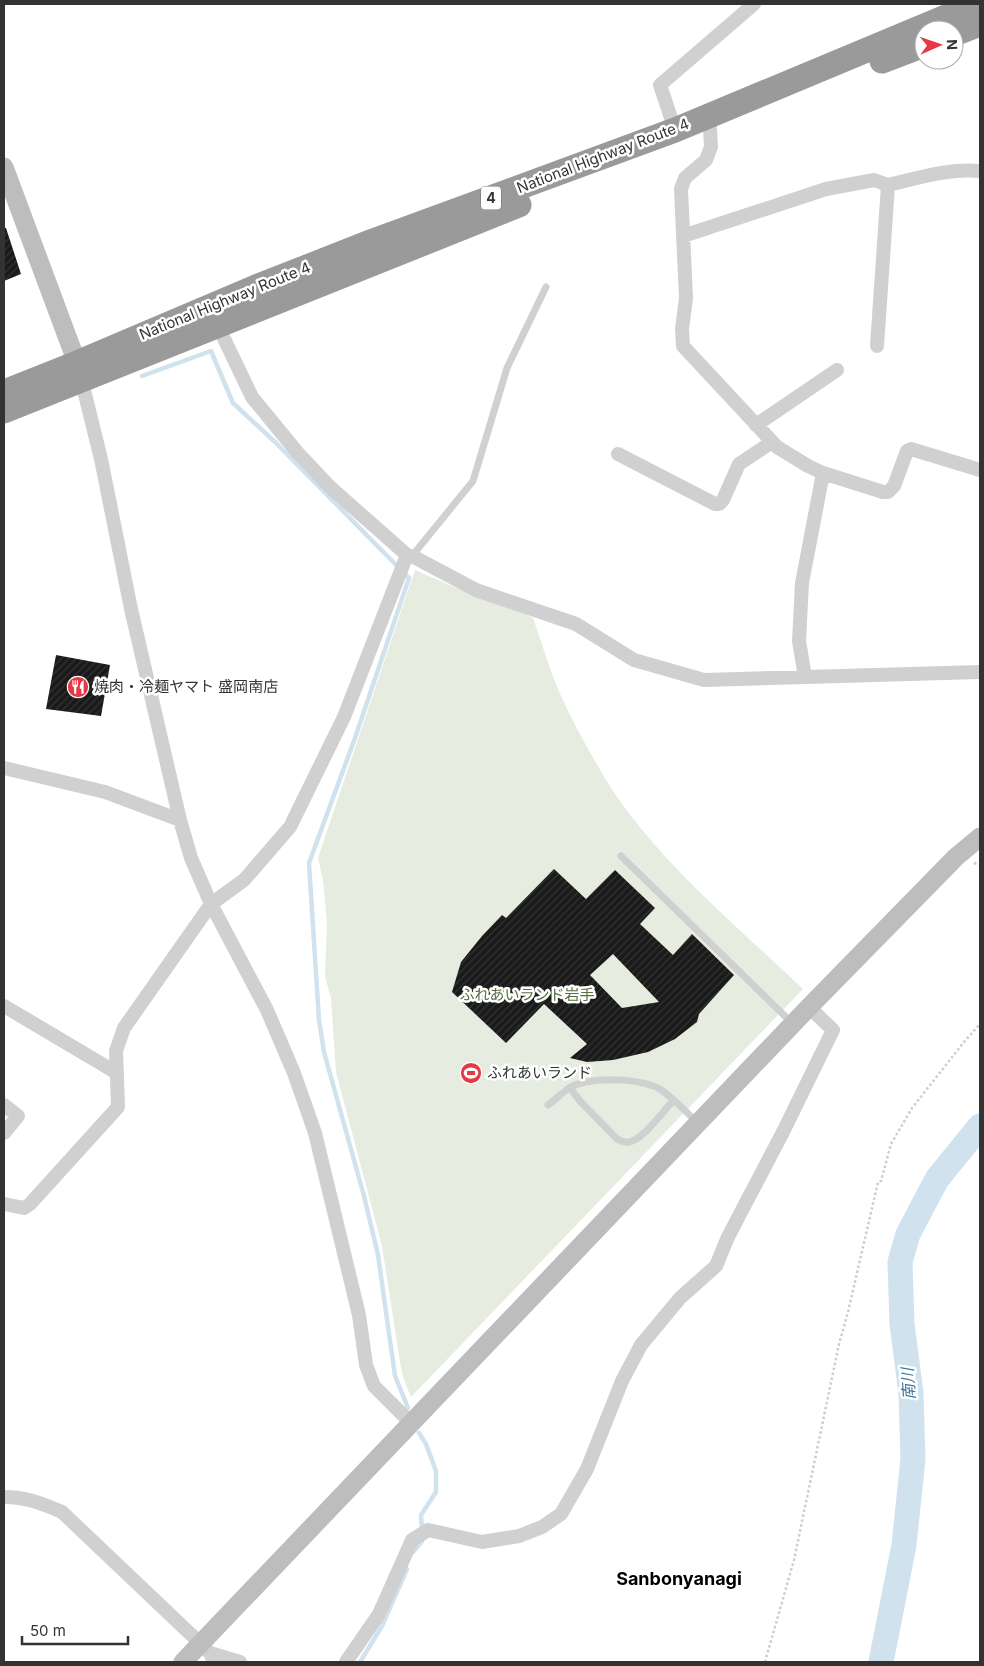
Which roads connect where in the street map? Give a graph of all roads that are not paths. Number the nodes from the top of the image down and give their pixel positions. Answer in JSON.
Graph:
{"nodes":[{"id":1,"x":977,"y":4,"type":"edge"},
{"id":2,"x":747,"y":6,"type":"edge"},
{"id":3,"x":980,"y":24,"type":"edge"},
{"id":4,"x":964,"y":30,"type":"edge"},
{"id":5,"x":914,"y":49,"type":"edge"},
{"id":6,"x":710,"y":128,"type":"junction"},
{"id":7,"x":676,"y":130,"type":"junction"},
{"id":8,"x":4,"y":166,"type":"edge"},
{"id":9,"x":980,"y":171,"type":"edge"},
{"id":10,"x":888,"y":185,"type":"junction"},
{"id":11,"x":683,"y":236,"type":"junction"},
{"id":12,"x":546,"y":287,"type":"dead end"},
{"id":13,"x":218,"y":326,"type":"junction"},
{"id":14,"x":877,"y":346,"type":"dead end"},
{"id":15,"x":837,"y":370,"type":"dead end"},
{"id":16,"x":80,"y":371,"type":"junction"},
{"id":17,"x":4,"y":392,"type":"edge"},
{"id":18,"x":4,"y":411,"type":"edge"},
{"id":19,"x":756,"y":425,"type":"junction"},
{"id":20,"x":772,"y":442,"type":"junction"},
{"id":21,"x":618,"y":454,"type":"dead end"},
{"id":22,"x":980,"y":470,"type":"edge"},
{"id":23,"x":823,"y":473,"type":"junction"},
{"id":24,"x":408,"y":558,"type":"junction"},
{"id":25,"x":980,"y":672,"type":"edge"},
{"id":26,"x":805,"y":677,"type":"junction"},
{"id":27,"x":4,"y":768,"type":"edge"},
{"id":28,"x":180,"y":820,"type":"junction"},
{"id":29,"x":980,"y":837,"type":"edge"},
{"id":30,"x":621,"y":856,"type":"dead end"},
{"id":31,"x":211,"y":904,"type":"junction"},
{"id":32,"x":4,"y":1006,"type":"edge"},
{"id":33,"x":809,"y":1007,"type":"junction"},
{"id":34,"x":793,"y":1024,"type":"junction"},
{"id":35,"x":117,"y":1073,"type":"junction"},
{"id":36,"x":570,"y":1088,"type":"junction"},
{"id":37,"x":673,"y":1101,"type":"junction"},
{"id":38,"x":4,"y":1105,"type":"edge"},
{"id":39,"x":548,"y":1105,"type":"dead end"},
{"id":40,"x":698,"y":1123,"type":"junction"},
{"id":41,"x":4,"y":1133,"type":"edge"},
{"id":42,"x":4,"y":1204,"type":"edge"},
{"id":43,"x":411,"y":1423,"type":"junction"},
{"id":44,"x":4,"y":1497,"type":"edge"},
{"id":45,"x":208,"y":1653,"type":"edge"},
{"id":46,"x":183,"y":1662,"type":"edge"},
{"id":47,"x":240,"y":1662,"type":"edge"},
{"id":48,"x":346,"y":1662,"type":"edge"}],
"edges":[{"from":1,"to":7,"type":"highway","name":"National Highway Route 4","number":"4"},
{"from":2,"to":7,"type":"street"},
{"from":3,"to":4,"type":"highway"},
{"from":5,"to":6,"type":"highway","name":"National Highway Route 4","number":"4"},
{"from":6,"to":11,"type":"street"},
{"from":6,"to":13,"type":"highway","name":"National Highway Route 4","number":"4"},
{"from":7,"to":16,"type":"highway","name":"National Highway Route 4","number":"4"},
{"from":8,"to":16,"type":"street"},
{"from":9,"to":10,"type":"street"},
{"from":10,"to":11,"type":"street"},
{"from":10,"to":14,"type":"street"},
{"from":11,"to":19,"type":"street"},
{"from":12,"to":24,"type":"lane"},
{"from":13,"to":16,"type":"highway","name":"National Highway Route 4","number":"4"},
{"from":13,"to":24,"type":"street"},
{"from":15,"to":19,"type":"street"},
{"from":16,"to":17,"type":"highway","name":"National Highway Route 4","number":"4"},
{"from":16,"to":18,"type":"highway","name":"National Highway Route 4","number":"4"},
{"from":16,"to":28,"type":"street"},
{"from":19,"to":20,"type":"street"},
{"from":20,"to":21,"type":"street"},
{"from":20,"to":23,"type":"street"},
{"from":22,"to":23,"type":"street"},
{"from":23,"to":26,"type":"street"},
{"from":24,"to":26,"type":"street"},
{"from":24,"to":31,"type":"street"},
{"from":25,"to":26,"type":"street"},
{"from":27,"to":28,"type":"street"},
{"from":28,"to":31,"type":"street"},
{"from":29,"to":33,"type":"street"},
{"from":30,"to":34,"type":"lane"},
{"from":31,"to":35,"type":"street"},
{"from":31,"to":43,"type":"street"},
{"from":32,"to":35,"type":"street"},
{"from":33,"to":34,"type":"street"},
{"from":33,"to":48,"type":"street"},
{"from":34,"to":40,"type":"street"},
{"from":35,"to":42,"type":"street"},
{"from":36,"to":37,"type":"lane"},
{"from":36,"to":37,"type":"lane"},
{"from":36,"to":39,"type":"lane"},
{"from":37,"to":40,"type":"lane"},
{"from":38,"to":41,"type":"street"},
{"from":40,"to":43,"type":"street"},
{"from":43,"to":45,"type":"street"},
{"from":44,"to":45,"type":"street"},
{"from":45,"to":46,"type":"street"},
{"from":45,"to":47,"type":"street"}]}
